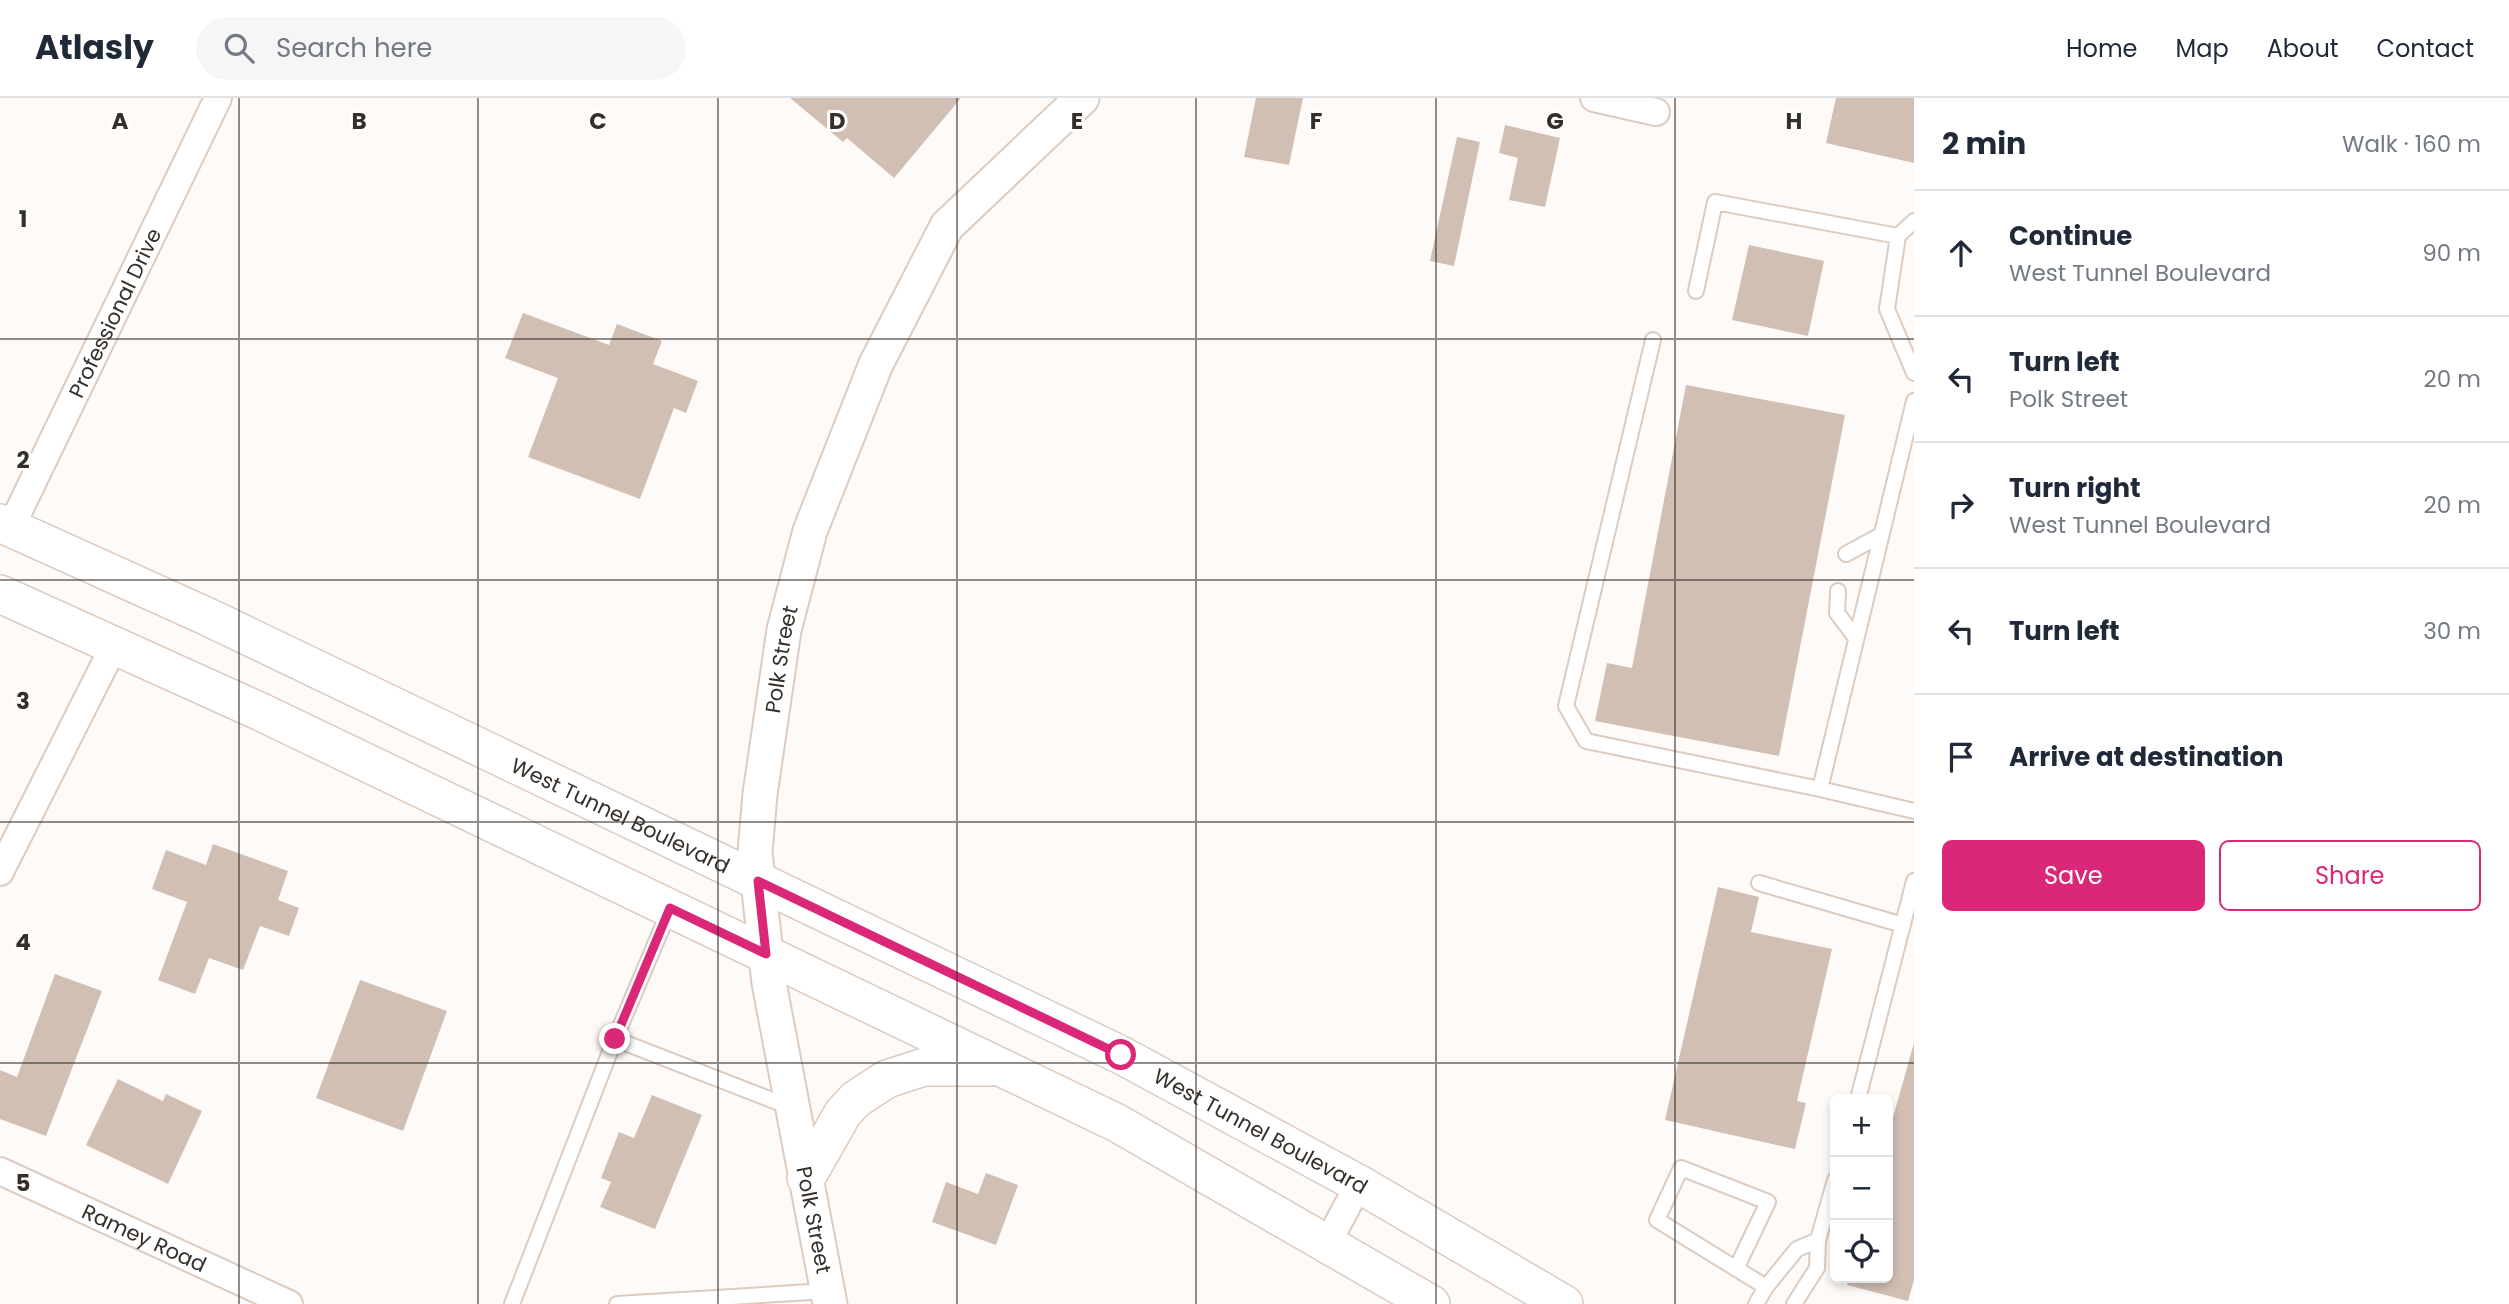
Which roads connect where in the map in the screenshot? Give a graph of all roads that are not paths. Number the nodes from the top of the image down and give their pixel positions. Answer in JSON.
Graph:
{"nodes":[{"id":1,"x":218,"y":98,"type":"edge"},
{"id":2,"x":1082,"y":98,"type":"edge"},
{"id":3,"x":1594,"y":98,"type":"edge"},
{"id":4,"x":1656,"y":112,"type":"dead end"},
{"id":5,"x":1914,"y":221,"type":"edge"},
{"id":6,"x":1898,"y":236,"type":"junction"},
{"id":7,"x":1696,"y":291,"type":"dead end"},
{"id":8,"x":1653,"y":340,"type":"dead end"},
{"id":9,"x":1914,"y":373,"type":"edge"},
{"id":10,"x":1914,"y":401,"type":"edge"},
{"id":11,"x":5,"y":525,"type":"edge"},
{"id":12,"x":1881,"y":535,"type":"junction"},
{"id":13,"x":1846,"y":554,"type":"dead end"},
{"id":14,"x":1839,"y":591,"type":"dead end"},
{"id":15,"x":0,"y":594,"type":"edge"},
{"id":16,"x":1856,"y":638,"type":"junction"},
{"id":17,"x":114,"y":646,"type":"junction"},
{"id":18,"x":1820,"y":789,"type":"junction"},
{"id":19,"x":1914,"y":811,"type":"edge"},
{"id":20,"x":0,"y":872,"type":"edge"},
{"id":21,"x":758,"y":881,"type":"junction"},
{"id":22,"x":1914,"y":881,"type":"edge"},
{"id":23,"x":1759,"y":883,"type":"dead end"},
{"id":24,"x":670,"y":908,"type":"junction"},
{"id":25,"x":1903,"y":925,"type":"junction"},
{"id":26,"x":766,"y":954,"type":"junction"},
{"id":27,"x":615,"y":1039,"type":"junction"},
{"id":28,"x":1000,"y":1067,"type":"junction"},
{"id":29,"x":1858,"y":1094,"type":"edge"},
{"id":30,"x":793,"y":1109,"type":"junction"},
{"id":31,"x":0,"y":1171,"type":"edge"},
{"id":32,"x":806,"y":1178,"type":"junction"},
{"id":33,"x":1359,"y":1184,"type":"junction"},
{"id":34,"x":1830,"y":1198,"type":"edge"},
{"id":35,"x":1818,"y":1240,"type":"junction"},
{"id":36,"x":1327,"y":1244,"type":"junction"},
{"id":37,"x":1736,"y":1269,"type":"junction"},
{"id":38,"x":1766,"y":1287,"type":"junction"},
{"id":39,"x":828,"y":1297,"type":"edge"},
{"id":40,"x":289,"y":1304,"type":"edge"},
{"id":41,"x":512,"y":1304,"type":"edge"},
{"id":42,"x":617,"y":1304,"type":"edge"},
{"id":43,"x":1431,"y":1304,"type":"edge"},
{"id":44,"x":1564,"y":1304,"type":"edge"},
{"id":45,"x":1756,"y":1304,"type":"edge"},
{"id":46,"x":1794,"y":1304,"type":"edge"}],
"edges":[{"from":1,"to":11,"type":"street","name":"Professional Drive"},
{"from":2,"to":21,"type":"street","name":"Polk Street"},
{"from":3,"to":4,"type":"street"},
{"from":5,"to":6,"type":"lane"},
{"from":6,"to":7,"type":"lane"},
{"from":6,"to":9,"type":"lane"},
{"from":8,"to":18,"type":"lane"},
{"from":10,"to":12,"type":"lane"},
{"from":11,"to":21,"type":"main road","name":"West Tunnel Boulevard"},
{"from":12,"to":13,"type":"lane"},
{"from":12,"to":16,"type":"lane"},
{"from":14,"to":16,"type":"lane"},
{"from":15,"to":17,"type":"main road"},
{"from":16,"to":18,"type":"lane"},
{"from":17,"to":20,"type":"street"},
{"from":17,"to":24,"type":"main road"},
{"from":18,"to":19,"type":"lane"},
{"from":21,"to":26,"type":"street","name":"Polk Street"},
{"from":21,"to":33,"type":"main road","name":"West Tunnel Boulevard"},
{"from":22,"to":25,"type":"lane"},
{"from":23,"to":25,"type":"lane"},
{"from":24,"to":26,"type":"main road"},
{"from":24,"to":27,"type":"lane"},
{"from":25,"to":29,"type":"lane"},
{"from":26,"to":28,"type":"main road"},
{"from":26,"to":30,"type":"street","name":"Polk Street"},
{"from":27,"to":30,"type":"lane"},
{"from":27,"to":41,"type":"lane"},
{"from":28,"to":32,"type":"main road"},
{"from":28,"to":36,"type":"main road"},
{"from":30,"to":32,"type":"street","name":"Polk Street"},
{"from":31,"to":40,"type":"street","name":"Ramey Road"},
{"from":32,"to":39,"type":"street","name":"Polk Street"},
{"from":33,"to":36,"type":"street"},
{"from":33,"to":44,"type":"main road","name":"West Tunnel Boulevard"},
{"from":34,"to":35,"type":"lane"},
{"from":35,"to":38,"type":"lane"},
{"from":35,"to":46,"type":"lane"},
{"from":36,"to":43,"type":"main road"},
{"from":37,"to":37,"type":"lane"},
{"from":37,"to":38,"type":"lane"},
{"from":38,"to":45,"type":"lane"},
{"from":39,"to":42,"type":"lane"}]}
